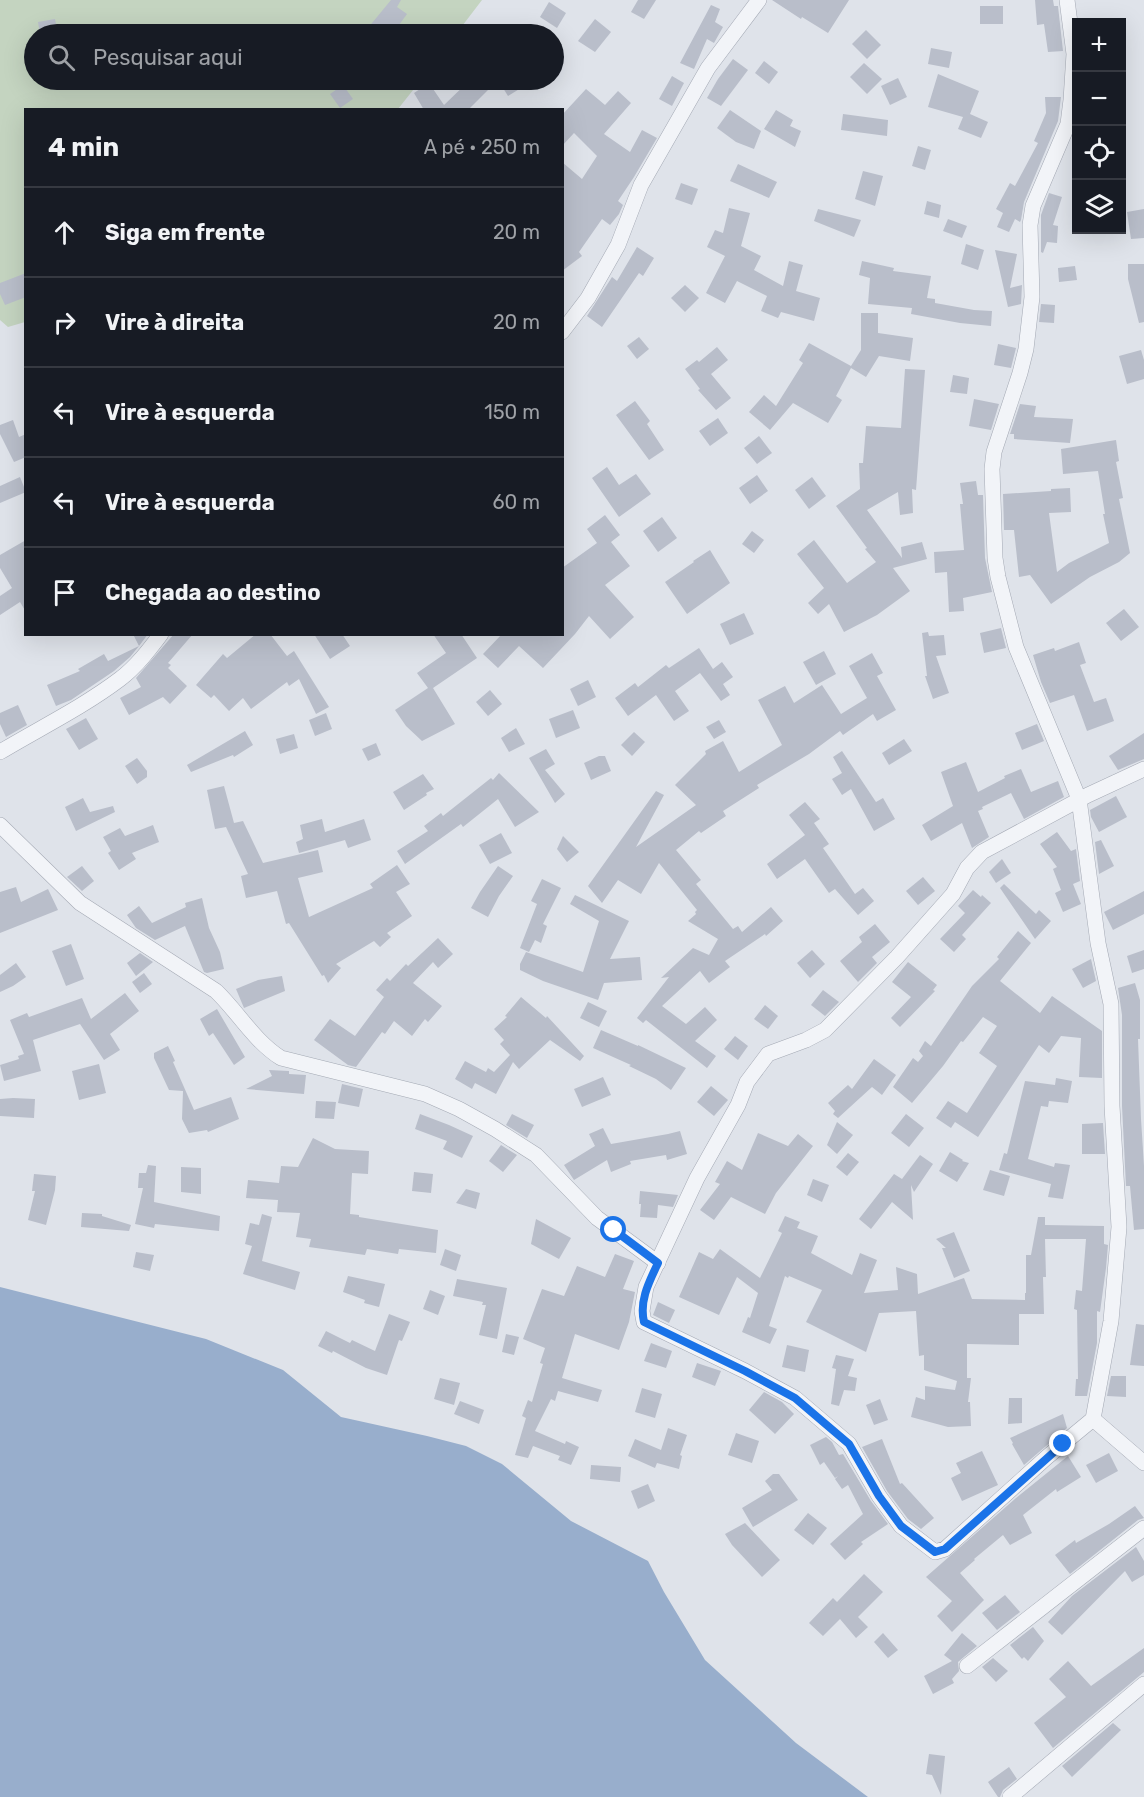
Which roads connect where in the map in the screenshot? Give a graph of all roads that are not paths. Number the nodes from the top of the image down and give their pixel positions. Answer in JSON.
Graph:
{"nodes":[{"id":1,"x":759,"y":0,"type":"edge"},
{"id":2,"x":1067,"y":0,"type":"edge"},
{"id":3,"x":564,"y":329,"type":"edge"},
{"id":4,"x":159,"y":636,"type":"edge"},
{"id":5,"x":0,"y":752,"type":"edge"},
{"id":6,"x":1144,"y":769,"type":"edge"},
{"id":7,"x":1079,"y":799,"type":"junction"},
{"id":8,"x":0,"y":825,"type":"edge"},
{"id":9,"x":658,"y":1263,"type":"junction"},
{"id":10,"x":1093,"y":1419,"type":"junction"},
{"id":11,"x":1144,"y":1463,"type":"edge"},
{"id":12,"x":1144,"y":1528,"type":"edge"},
{"id":13,"x":967,"y":1666,"type":"dead end"},
{"id":14,"x":1144,"y":1684,"type":"edge"},
{"id":15,"x":1010,"y":1797,"type":"edge"}],
"edges":[{"from":1,"to":3,"type":"street"},
{"from":2,"to":7,"type":"street"},
{"from":4,"to":5,"type":"street"},
{"from":6,"to":7,"type":"street"},
{"from":7,"to":9,"type":"street"},
{"from":7,"to":10,"type":"street"},
{"from":8,"to":9,"type":"street"},
{"from":9,"to":10,"type":"street"},
{"from":10,"to":11,"type":"street"},
{"from":12,"to":13,"type":"street"},
{"from":14,"to":15,"type":"street"}]}
